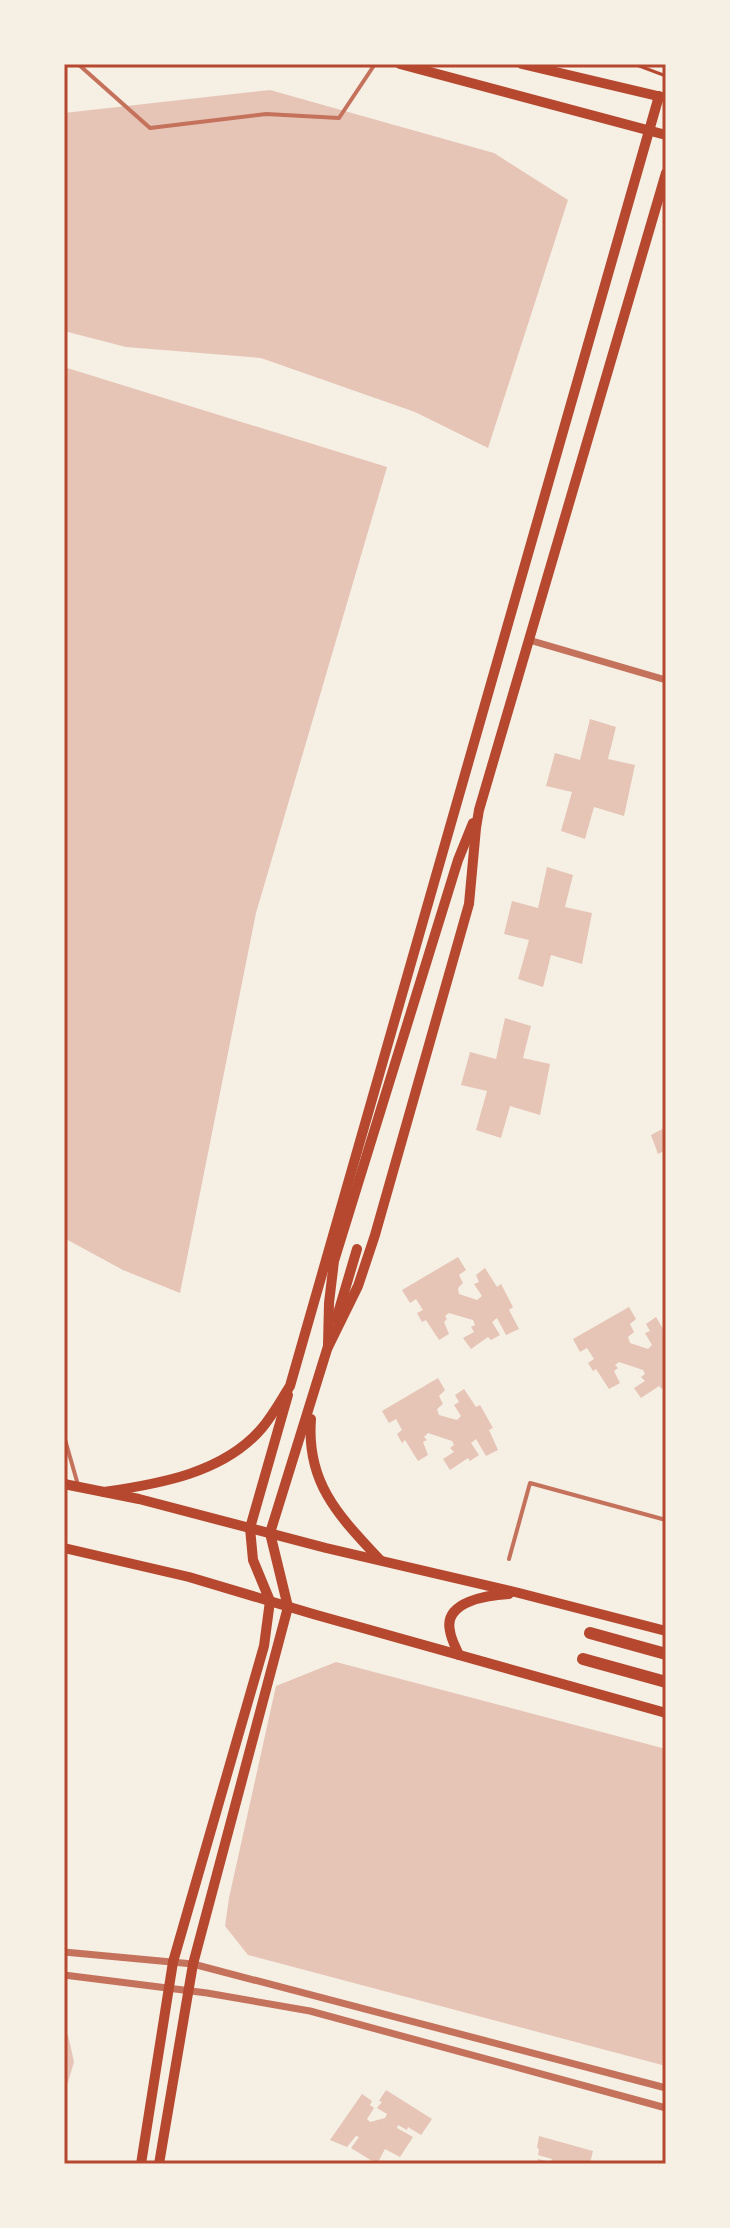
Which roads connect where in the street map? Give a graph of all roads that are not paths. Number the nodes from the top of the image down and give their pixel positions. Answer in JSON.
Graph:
{"nodes":[{"id":1,"x":78,"y":64,"type":"edge"},
{"id":2,"x":375,"y":64,"type":"edge"},
{"id":3,"x":400,"y":64,"type":"edge"},
{"id":4,"x":522,"y":64,"type":"edge"},
{"id":5,"x":662,"y":97,"type":"edge"},
{"id":6,"x":648,"y":130,"type":"junction"},
{"id":7,"x":666,"y":135,"type":"edge"},
{"id":8,"x":666,"y":173,"type":"edge"},
{"id":9,"x":529,"y":640,"type":"junction"},
{"id":10,"x":666,"y":680,"type":"edge"},
{"id":11,"x":479,"y":810,"type":"junction"},
{"id":12,"x":357,"y":1249,"type":"dead end"},
{"id":13,"x":328,"y":1347,"type":"junction"},
{"id":14,"x":290,"y":1386,"type":"junction"},
{"id":15,"x":312,"y":1402,"type":"junction"},
{"id":16,"x":64,"y":1436,"type":"edge"},
{"id":17,"x":64,"y":1484,"type":"edge"},
{"id":18,"x":79,"y":1487,"type":"junction"},
{"id":19,"x":104,"y":1492,"type":"junction"},
{"id":20,"x":666,"y":1520,"type":"edge"},
{"id":21,"x":250,"y":1528,"type":"junction"},
{"id":22,"x":270,"y":1533,"type":"junction"},
{"id":23,"x":64,"y":1548,"type":"edge"},
{"id":24,"x":509,"y":1559,"type":"dead end"},
{"id":25,"x":382,"y":1561,"type":"junction"},
{"id":26,"x":519,"y":1593,"type":"junction"},
{"id":27,"x":270,"y":1601,"type":"junction"},
{"id":28,"x":288,"y":1607,"type":"junction"},
{"id":29,"x":666,"y":1631,"type":"edge"},
{"id":30,"x":590,"y":1633,"type":"dead end"},
{"id":31,"x":666,"y":1654,"type":"edge"},
{"id":32,"x":459,"y":1655,"type":"junction"},
{"id":33,"x":583,"y":1659,"type":"dead end"},
{"id":34,"x":666,"y":1682,"type":"edge"},
{"id":35,"x":666,"y":1713,"type":"edge"},
{"id":36,"x":64,"y":1952,"type":"edge"},
{"id":37,"x":173,"y":1962,"type":"junction"},
{"id":38,"x":193,"y":1964,"type":"junction"},
{"id":39,"x":64,"y":1975,"type":"edge"},
{"id":40,"x":169,"y":1988,"type":"junction"},
{"id":41,"x":189,"y":1990,"type":"junction"},
{"id":42,"x":666,"y":2088,"type":"edge"},
{"id":43,"x":666,"y":2108,"type":"edge"},
{"id":44,"x":141,"y":2164,"type":"edge"},
{"id":45,"x":159,"y":2164,"type":"edge"}],
"edges":[{"from":1,"to":2,"type":"lane"},
{"from":3,"to":6,"type":"main road"},
{"from":4,"to":5,"type":"main road"},
{"from":5,"to":6,"type":"main road"},
{"from":6,"to":7,"type":"main road"},
{"from":6,"to":14,"type":"main road"},
{"from":8,"to":9,"type":"main road"},
{"from":9,"to":10,"type":"street"},
{"from":9,"to":11,"type":"main road"},
{"from":11,"to":13,"type":"main road"},
{"from":11,"to":13,"type":"main road"},
{"from":12,"to":13,"type":"main road"},
{"from":13,"to":15,"type":"main road"},
{"from":14,"to":19,"type":"main road"},
{"from":14,"to":21,"type":"main road"},
{"from":15,"to":22,"type":"main road"},
{"from":15,"to":25,"type":"main road"},
{"from":16,"to":18,"type":"lane"},
{"from":17,"to":18,"type":"main road"},
{"from":18,"to":19,"type":"main road"},
{"from":19,"to":21,"type":"main road"},
{"from":20,"to":24,"type":"lane"},
{"from":21,"to":22,"type":"main road"},
{"from":21,"to":27,"type":"main road"},
{"from":22,"to":25,"type":"main road"},
{"from":22,"to":28,"type":"main road"},
{"from":23,"to":27,"type":"main road"},
{"from":25,"to":26,"type":"main road"},
{"from":26,"to":29,"type":"main road"},
{"from":26,"to":32,"type":"main road"},
{"from":27,"to":28,"type":"main road"},
{"from":27,"to":37,"type":"main road"},
{"from":28,"to":32,"type":"main road"},
{"from":28,"to":38,"type":"main road"},
{"from":30,"to":31,"type":"highway"},
{"from":32,"to":35,"type":"main road"},
{"from":33,"to":34,"type":"highway"},
{"from":36,"to":37,"type":"street"},
{"from":37,"to":38,"type":"street"},
{"from":37,"to":40,"type":"main road"},
{"from":38,"to":41,"type":"main road"},
{"from":38,"to":42,"type":"street"},
{"from":39,"to":40,"type":"street"},
{"from":40,"to":41,"type":"street"},
{"from":40,"to":44,"type":"main road"},
{"from":41,"to":43,"type":"street"},
{"from":41,"to":45,"type":"main road"}]}
